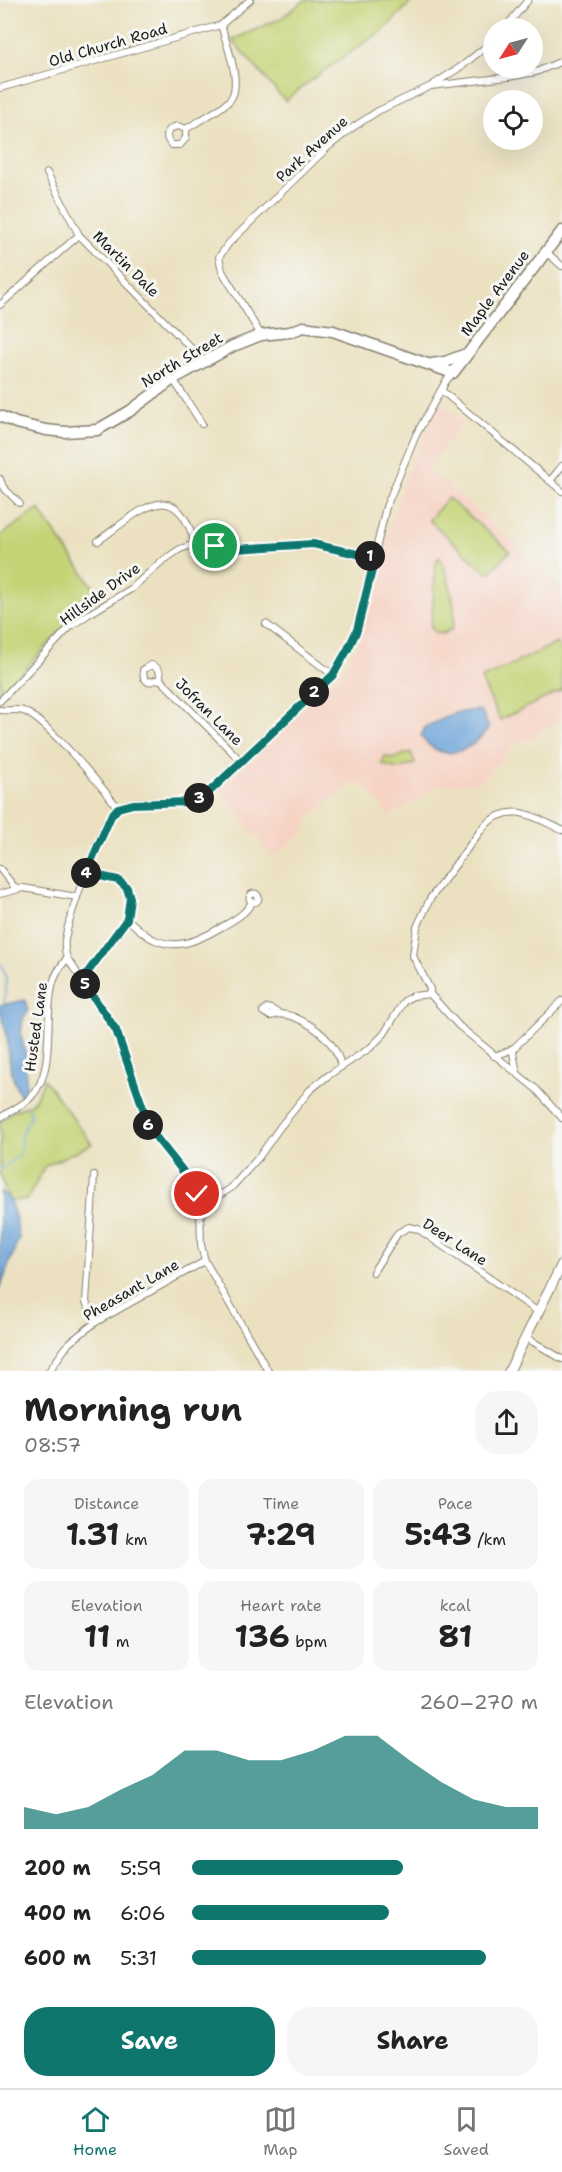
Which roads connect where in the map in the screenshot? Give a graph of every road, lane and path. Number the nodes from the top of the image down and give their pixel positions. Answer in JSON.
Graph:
{"nodes":[{"id":1,"x":250,"y":0,"type":"edge"},
{"id":2,"x":528,"y":0,"type":"edge"},
{"id":3,"x":513,"y":18,"type":"edge"},
{"id":4,"x":220,"y":25,"type":"junction"},
{"id":5,"x":483,"y":49,"type":"edge"},
{"id":6,"x":562,"y":61,"type":"edge"},
{"id":7,"x":462,"y":66,"type":"junction"},
{"id":8,"x":472,"y":82,"type":"junction"},
{"id":9,"x":431,"y":86,"type":"junction"},
{"id":10,"x":0,"y":88,"type":"edge"},
{"id":11,"x":186,"y":129,"type":"dead end"},
{"id":12,"x":47,"y":173,"type":"dead end"},
{"id":13,"x":562,"y":231,"type":"edge"},
{"id":14,"x":79,"y":235,"type":"junction"},
{"id":15,"x":546,"y":251,"type":"junction"},
{"id":16,"x":562,"y":266,"type":"edge"},
{"id":17,"x":0,"y":304,"type":"edge"},
{"id":18,"x":261,"y":335,"type":"junction"},
{"id":19,"x":469,"y":353,"type":"junction"},
{"id":20,"x":203,"y":362,"type":"junction"},
{"id":21,"x":431,"y":364,"type":"junction"},
{"id":22,"x":453,"y":373,"type":"junction"},
{"id":23,"x":173,"y":379,"type":"junction"},
{"id":24,"x":441,"y":390,"type":"junction"},
{"id":25,"x":0,"y":416,"type":"edge"},
{"id":26,"x":202,"y":424,"type":"dead end"},
{"id":27,"x":562,"y":466,"type":"edge"},
{"id":28,"x":0,"y":479,"type":"edge"},
{"id":29,"x":550,"y":481,"type":"junction"},
{"id":30,"x":1,"y":489,"type":"edge"},
{"id":31,"x":562,"y":491,"type":"edge"},
{"id":32,"x":20,"y":502,"type":"dead end"},
{"id":33,"x":98,"y":540,"type":"dead end"},
{"id":34,"x":195,"y":544,"type":"junction"},
{"id":35,"x":375,"y":558,"type":"junction"},
{"id":36,"x":266,"y":624,"type":"dead end"},
{"id":37,"x":333,"y":675,"type":"junction"},
{"id":38,"x":160,"y":679,"type":"dead end"},
{"id":39,"x":0,"y":701,"type":"edge"},
{"id":40,"x":0,"y":710,"type":"edge"},
{"id":41,"x":241,"y":761,"type":"junction"},
{"id":42,"x":118,"y":808,"type":"junction"},
{"id":43,"x":562,"y":830,"type":"edge"},
{"id":44,"x":0,"y":869,"type":"edge"},
{"id":45,"x":86,"y":873,"type":"junction"},
{"id":46,"x":16,"y":889,"type":"junction"},
{"id":47,"x":0,"y":894,"type":"edge"},
{"id":48,"x":77,"y":897,"type":"junction"},
{"id":49,"x":252,"y":902,"type":"dead end"},
{"id":50,"x":127,"y":919,"type":"junction"},
{"id":51,"x":67,"y":958,"type":"junction"},
{"id":52,"x":82,"y":980,"type":"junction"},
{"id":53,"x":430,"y":994,"type":"junction"},
{"id":54,"x":562,"y":1001,"type":"edge"},
{"id":55,"x":280,"y":1014,"type":"dead end"},
{"id":56,"x":515,"y":1047,"type":"junction"},
{"id":57,"x":494,"y":1056,"type":"junction"},
{"id":58,"x":341,"y":1067,"type":"junction"},
{"id":59,"x":517,"y":1072,"type":"junction"},
{"id":60,"x":0,"y":1118,"type":"edge"},
{"id":61,"x":562,"y":1118,"type":"edge"},
{"id":62,"x":94,"y":1176,"type":"dead end"},
{"id":63,"x":197,"y":1194,"type":"junction"},
{"id":64,"x":220,"y":1196,"type":"junction"},
{"id":65,"x":200,"y":1216,"type":"junction"},
{"id":66,"x":205,"y":1261,"type":"junction"},
{"id":67,"x":562,"y":1264,"type":"edge"},
{"id":68,"x":373,"y":1272,"type":"dead end"},
{"id":69,"x":537,"y":1311,"type":"junction"},
{"id":70,"x":96,"y":1322,"type":"junction"},
{"id":71,"x":525,"y":1337,"type":"junction"},
{"id":72,"x":562,"y":1359,"type":"edge"},
{"id":73,"x":49,"y":1371,"type":"edge"},
{"id":74,"x":268,"y":1371,"type":"edge"},
{"id":75,"x":509,"y":1371,"type":"edge"}],
"edges":[{"from":1,"to":4,"type":"street","name":"Old Church Road"},
{"from":2,"to":3,"type":"street"},
{"from":4,"to":10,"type":"street","name":"Old Church Road"},
{"from":4,"to":11,"type":"street"},
{"from":5,"to":7,"type":"street"},
{"from":6,"to":8,"type":"street","name":"Park Avenue"},
{"from":7,"to":8,"type":"street"},
{"from":7,"to":9,"type":"street"},
{"from":8,"to":9,"type":"street","name":"Park Avenue"},
{"from":9,"to":18,"type":"street","name":"Park Avenue"},
{"from":12,"to":14,"type":"street","name":"Martin Dale"},
{"from":13,"to":15,"type":"main road","name":"Maple Avenue"},
{"from":14,"to":17,"type":"street"},
{"from":14,"to":20,"type":"street","name":"Martin Dale"},
{"from":15,"to":16,"type":"street"},
{"from":15,"to":19,"type":"main road","name":"Maple Avenue"},
{"from":18,"to":20,"type":"main road","name":"North Street"},
{"from":18,"to":21,"type":"main road","name":"North Street"},
{"from":19,"to":21,"type":"main road"},
{"from":19,"to":22,"type":"main road","name":"Maple Avenue"},
{"from":20,"to":23,"type":"main road","name":"North Street"},
{"from":21,"to":22,"type":"main road","name":"North Street"},
{"from":22,"to":24,"type":"street"},
{"from":23,"to":25,"type":"main road","name":"North Street"},
{"from":23,"to":26,"type":"street"},
{"from":24,"to":29,"type":"street"},
{"from":24,"to":35,"type":"street"},
{"from":27,"to":29,"type":"street"},
{"from":28,"to":30,"type":"street"},
{"from":29,"to":31,"type":"street"},
{"from":30,"to":32,"type":"street"},
{"from":33,"to":34,"type":"street"},
{"from":34,"to":35,"type":"street"},
{"from":34,"to":39,"type":"street","name":"Hillside Drive"},
{"from":35,"to":37,"type":"street"},
{"from":36,"to":37,"type":"street"},
{"from":37,"to":41,"type":"street"},
{"from":38,"to":41,"type":"street","name":"Jofran Lane"},
{"from":40,"to":42,"type":"street"},
{"from":41,"to":42,"type":"street"},
{"from":42,"to":45,"type":"street"},
{"from":43,"to":53,"type":"street"},
{"from":44,"to":46,"type":"street"},
{"from":45,"to":48,"type":"street"},
{"from":45,"to":50,"type":"street"},
{"from":46,"to":47,"type":"street"},
{"from":46,"to":48,"type":"street"},
{"from":48,"to":51,"type":"street"},
{"from":49,"to":50,"type":"street"},
{"from":50,"to":52,"type":"street"},
{"from":51,"to":52,"type":"street"},
{"from":51,"to":60,"type":"street","name":"Husted Lane"},
{"from":52,"to":63,"type":"street"},
{"from":53,"to":57,"type":"street"},
{"from":53,"to":58,"type":"street"},
{"from":54,"to":56,"type":"street"},
{"from":55,"to":58,"type":"street"},
{"from":56,"to":57,"type":"street"},
{"from":56,"to":59,"type":"street"},
{"from":57,"to":59,"type":"street"},
{"from":58,"to":64,"type":"street"},
{"from":59,"to":61,"type":"street"},
{"from":62,"to":70,"type":"street"},
{"from":63,"to":64,"type":"street"},
{"from":63,"to":65,"type":"street"},
{"from":64,"to":65,"type":"street"},
{"from":65,"to":66,"type":"street"},
{"from":66,"to":70,"type":"street","name":"Pheasant Lane"},
{"from":66,"to":74,"type":"street"},
{"from":67,"to":69,"type":"main road"},
{"from":68,"to":69,"type":"street","name":"Deer Lane"},
{"from":69,"to":71,"type":"main road"},
{"from":70,"to":73,"type":"street","name":"Pheasant Lane"},
{"from":71,"to":72,"type":"street"},
{"from":71,"to":75,"type":"main road"}]}
